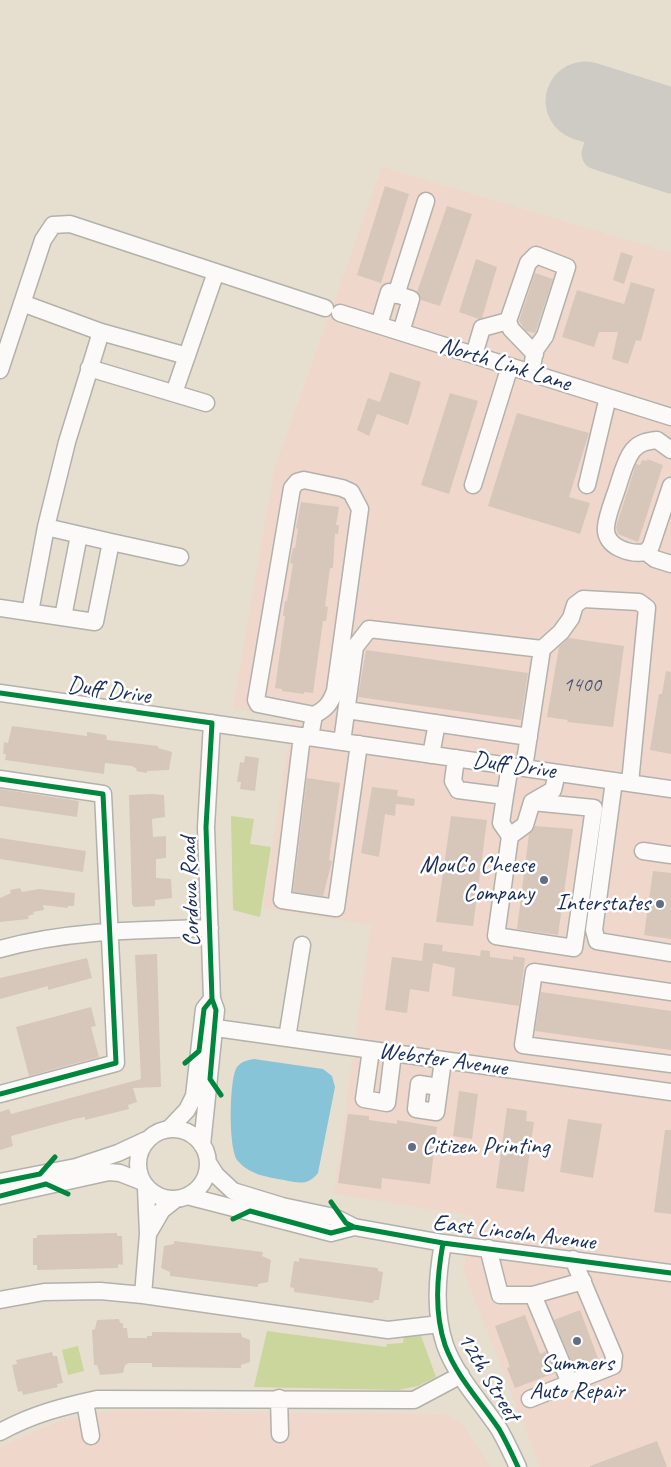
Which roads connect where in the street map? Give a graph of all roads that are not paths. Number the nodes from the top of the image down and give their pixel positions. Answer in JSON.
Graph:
{"nodes":[{"id":1,"x":426,"y":201,"type":"dead end"},
{"id":2,"x":216,"y":272,"type":"junction"},
{"id":3,"x":396,"y":295,"type":"junction"},
{"id":4,"x":22,"y":303,"type":"junction"},
{"id":5,"x":508,"y":321,"type":"junction"},
{"id":6,"x":379,"y":325,"type":"junction"},
{"id":7,"x":101,"y":332,"type":"junction"},
{"id":8,"x":401,"y":332,"type":"junction"},
{"id":9,"x":535,"y":354,"type":"junction"},
{"id":10,"x":474,"y":355,"type":"junction"},
{"id":11,"x":187,"y":356,"type":"junction"},
{"id":12,"x":510,"y":366,"type":"junction"},
{"id":13,"x":90,"y":368,"type":"junction"},
{"id":14,"x":0,"y":370,"type":"edge"},
{"id":15,"x":531,"y":373,"type":"junction"},
{"id":16,"x":174,"y":394,"type":"junction"},
{"id":17,"x":608,"y":397,"type":"junction"},
{"id":18,"x":206,"y":403,"type":"dead end"},
{"id":19,"x":669,"y":416,"type":"edge"},
{"id":20,"x":658,"y":440,"type":"junction"},
{"id":21,"x":671,"y":450,"type":"edge"},
{"id":22,"x":473,"y":485,"type":"dead end"},
{"id":23,"x":587,"y":485,"type":"dead end"},
{"id":24,"x":671,"y":486,"type":"edge"},
{"id":25,"x":46,"y":526,"type":"junction"},
{"id":26,"x":80,"y":535,"type":"junction"},
{"id":27,"x":111,"y":542,"type":"junction"},
{"id":28,"x":646,"y":552,"type":"junction"},
{"id":29,"x":180,"y":558,"type":"dead end"},
{"id":30,"x":671,"y":564,"type":"edge"},
{"id":31,"x":0,"y":608,"type":"edge"},
{"id":32,"x":30,"y":612,"type":"junction"},
{"id":33,"x":63,"y":617,"type":"junction"},
{"id":34,"x":542,"y":649,"type":"junction"},
{"id":35,"x":0,"y":693,"type":"edge"},
{"id":36,"x":258,"y":704,"type":"junction"},
{"id":37,"x":346,"y":710,"type":"junction"},
{"id":38,"x":314,"y":715,"type":"junction"},
{"id":39,"x":212,"y":723,"type":"junction"},
{"id":40,"x":437,"y":723,"type":"junction"},
{"id":41,"x":253,"y":729,"type":"junction"},
{"id":42,"x":306,"y":737,"type":"junction"},
{"id":43,"x":529,"y":737,"type":"junction"},
{"id":44,"x":342,"y":742,"type":"junction"},
{"id":45,"x":359,"y":744,"type":"junction"},
{"id":46,"x":431,"y":755,"type":"junction"},
{"id":47,"x":456,"y":758,"type":"junction"},
{"id":48,"x":517,"y":767,"type":"junction"},
{"id":49,"x":557,"y":773,"type":"junction"},
{"id":50,"x":0,"y":779,"type":"edge"},
{"id":51,"x":622,"y":782,"type":"junction"},
{"id":52,"x":671,"y":789,"type":"edge"},
{"id":53,"x":505,"y":796,"type":"junction"},
{"id":54,"x":532,"y":802,"type":"junction"},
{"id":55,"x":510,"y":836,"type":"junction"},
{"id":56,"x":643,"y":851,"type":"dead end"},
{"id":57,"x":671,"y":855,"type":"edge"},
{"id":58,"x":210,"y":928,"type":"junction"},
{"id":59,"x":110,"y":931,"type":"junction"},
{"id":60,"x":302,"y":945,"type":"dead end"},
{"id":61,"x":0,"y":949,"type":"edge"},
{"id":62,"x":671,"y":953,"type":"edge"},
{"id":63,"x":671,"y":992,"type":"edge"},
{"id":64,"x":212,"y":999,"type":"junction"},
{"id":65,"x":216,"y":1028,"type":"junction"},
{"id":66,"x":287,"y":1038,"type":"junction"},
{"id":67,"x":370,"y":1050,"type":"junction"},
{"id":68,"x":393,"y":1053,"type":"junction"},
{"id":69,"x":443,"y":1060,"type":"junction"},
{"id":70,"x":671,"y":1064,"type":"edge"},
{"id":71,"x":439,"y":1087,"type":"dead end"},
{"id":72,"x":671,"y":1092,"type":"edge"},
{"id":73,"x":0,"y":1094,"type":"edge"},
{"id":74,"x":169,"y":1130,"type":"junction"},
{"id":75,"x":146,"y":1140,"type":"junction"},
{"id":76,"x":202,"y":1145,"type":"junction"},
{"id":77,"x":209,"y":1164,"type":"junction"},
{"id":78,"x":0,"y":1182,"type":"edge"},
{"id":79,"x":144,"y":1185,"type":"junction"},
{"id":80,"x":0,"y":1196,"type":"edge"},
{"id":81,"x":182,"y":1198,"type":"junction"},
{"id":82,"x":354,"y":1227,"type":"junction"},
{"id":83,"x":148,"y":1234,"type":"junction"},
{"id":84,"x":443,"y":1243,"type":"junction"},
{"id":85,"x":488,"y":1248,"type":"junction"},
{"id":86,"x":573,"y":1259,"type":"junction"},
{"id":87,"x":671,"y":1273,"type":"edge"},
{"id":88,"x":583,"y":1281,"type":"junction"},
{"id":89,"x":142,"y":1295,"type":"junction"},
{"id":90,"x":533,"y":1296,"type":"junction"},
{"id":91,"x":0,"y":1300,"type":"edge"},
{"id":92,"x":440,"y":1324,"type":"junction"},
{"id":93,"x":461,"y":1376,"type":"junction"},
{"id":94,"x":570,"y":1383,"type":"junction"},
{"id":95,"x":279,"y":1398,"type":"junction"},
{"id":96,"x":530,"y":1399,"type":"dead end"},
{"id":97,"x":85,"y":1402,"type":"junction"},
{"id":98,"x":0,"y":1432,"type":"edge"},
{"id":99,"x":280,"y":1434,"type":"dead end"},
{"id":100,"x":91,"y":1436,"type":"dead end"},
{"id":101,"x":518,"y":1467,"type":"edge"}],
"edges":[{"from":1,"to":3,"type":"street"},
{"from":2,"to":4,"type":"street","name":"North Link Lane"},
{"from":2,"to":6,"type":"street","name":"North Link Lane"},
{"from":2,"to":11,"type":"street"},
{"from":3,"to":6,"type":"street"},
{"from":3,"to":8,"type":"street"},
{"from":4,"to":7,"type":"street"},
{"from":4,"to":14,"type":"street"},
{"from":5,"to":9,"type":"street"},
{"from":5,"to":9,"type":"street"},
{"from":5,"to":10,"type":"street"},
{"from":6,"to":8,"type":"street","name":"North Link Lane"},
{"from":7,"to":11,"type":"street"},
{"from":7,"to":13,"type":"street"},
{"from":8,"to":10,"type":"street","name":"North Link Lane"},
{"from":9,"to":15,"type":"street"},
{"from":10,"to":12,"type":"street","name":"North Link Lane"},
{"from":11,"to":16,"type":"street"},
{"from":12,"to":15,"type":"street","name":"North Link Lane"},
{"from":12,"to":22,"type":"street"},
{"from":13,"to":16,"type":"street"},
{"from":13,"to":25,"type":"street"},
{"from":15,"to":17,"type":"street","name":"North Link Lane"},
{"from":16,"to":18,"type":"street"},
{"from":17,"to":19,"type":"street","name":"North Link Lane"},
{"from":17,"to":23,"type":"street"},
{"from":19,"to":20,"type":"street"},
{"from":20,"to":21,"type":"street"},
{"from":20,"to":28,"type":"street"},
{"from":24,"to":28,"type":"street"},
{"from":25,"to":26,"type":"street"},
{"from":25,"to":32,"type":"street"},
{"from":26,"to":27,"type":"street"},
{"from":26,"to":33,"type":"street"},
{"from":27,"to":29,"type":"street"},
{"from":27,"to":33,"type":"street"},
{"from":28,"to":30,"type":"street"},
{"from":31,"to":32,"type":"street"},
{"from":32,"to":33,"type":"street"},
{"from":34,"to":37,"type":"street"},
{"from":34,"to":43,"type":"street"},
{"from":34,"to":51,"type":"street"},
{"from":35,"to":39,"type":"street","name":"Duff Drive"},
{"from":36,"to":38,"type":"street"},
{"from":36,"to":38,"type":"street"},
{"from":36,"to":41,"type":"street"},
{"from":37,"to":40,"type":"street"},
{"from":37,"to":44,"type":"street"},
{"from":38,"to":42,"type":"street"},
{"from":39,"to":41,"type":"street","name":"Duff Drive"},
{"from":39,"to":58,"type":"street","name":"Cordova Road"},
{"from":40,"to":43,"type":"street"},
{"from":40,"to":46,"type":"street"},
{"from":41,"to":42,"type":"street","name":"Duff Drive"},
{"from":42,"to":44,"type":"street","name":"Duff Drive"},
{"from":42,"to":45,"type":"street"},
{"from":43,"to":48,"type":"street"},
{"from":44,"to":45,"type":"street","name":"Duff Drive"},
{"from":45,"to":46,"type":"street","name":"Duff Drive"},
{"from":46,"to":47,"type":"street","name":"Duff Drive"},
{"from":47,"to":48,"type":"street","name":"Duff Drive"},
{"from":47,"to":53,"type":"street"},
{"from":48,"to":49,"type":"street","name":"Duff Drive"},
{"from":48,"to":53,"type":"street"},
{"from":49,"to":51,"type":"street","name":"Duff Drive"},
{"from":49,"to":54,"type":"street"},
{"from":50,"to":59,"type":"street"},
{"from":51,"to":52,"type":"street","name":"Duff Drive"},
{"from":51,"to":62,"type":"street"},
{"from":53,"to":55,"type":"street"},
{"from":54,"to":55,"type":"street"},
{"from":54,"to":55,"type":"street"},
{"from":56,"to":57,"type":"street"},
{"from":58,"to":59,"type":"street"},
{"from":58,"to":64,"type":"street","name":"Cordova Road"},
{"from":59,"to":61,"type":"street"},
{"from":59,"to":73,"type":"street"},
{"from":60,"to":66,"type":"street"},
{"from":63,"to":70,"type":"street"},
{"from":64,"to":65,"type":"street","name":"Cordova Road"},
{"from":64,"to":74,"type":"street","name":"Cordova Road"},
{"from":65,"to":66,"type":"street","name":"Webster Avenue"},
{"from":65,"to":76,"type":"street","name":"Cordova Road"},
{"from":66,"to":67,"type":"street","name":"Webster Avenue"},
{"from":67,"to":68,"type":"street","name":"Webster Avenue"},
{"from":67,"to":68,"type":"street"},
{"from":68,"to":69,"type":"street","name":"Webster Avenue"},
{"from":69,"to":71,"type":"street"},
{"from":69,"to":72,"type":"street","name":"Webster Avenue"},
{"from":74,"to":75,"type":"street"},
{"from":74,"to":76,"type":"street"},
{"from":75,"to":78,"type":"street"},
{"from":75,"to":79,"type":"street"},
{"from":76,"to":77,"type":"street"},
{"from":77,"to":81,"type":"street"},
{"from":77,"to":82,"type":"street","name":"East Lincoln Avenue"},
{"from":79,"to":80,"type":"street"},
{"from":79,"to":81,"type":"street"},
{"from":79,"to":83,"type":"street"},
{"from":81,"to":82,"type":"street","name":"East Lincoln Avenue"},
{"from":81,"to":83,"type":"street"},
{"from":82,"to":84,"type":"street","name":"East Lincoln Avenue"},
{"from":83,"to":89,"type":"street"},
{"from":84,"to":85,"type":"street","name":"East Lincoln Avenue"},
{"from":84,"to":92,"type":"street","name":"12th Street"},
{"from":85,"to":86,"type":"street","name":"East Lincoln Avenue"},
{"from":85,"to":90,"type":"street"},
{"from":86,"to":87,"type":"street","name":"East Lincoln Avenue"},
{"from":86,"to":88,"type":"street"},
{"from":88,"to":90,"type":"street"},
{"from":88,"to":94,"type":"street"},
{"from":89,"to":91,"type":"street"},
{"from":89,"to":92,"type":"street"},
{"from":90,"to":94,"type":"street"},
{"from":92,"to":93,"type":"street","name":"12th Street"},
{"from":93,"to":95,"type":"street"},
{"from":93,"to":101,"type":"street","name":"12th Street"},
{"from":94,"to":96,"type":"street"},
{"from":95,"to":97,"type":"street"},
{"from":95,"to":99,"type":"street"},
{"from":97,"to":98,"type":"street"},
{"from":97,"to":100,"type":"street"}]}
